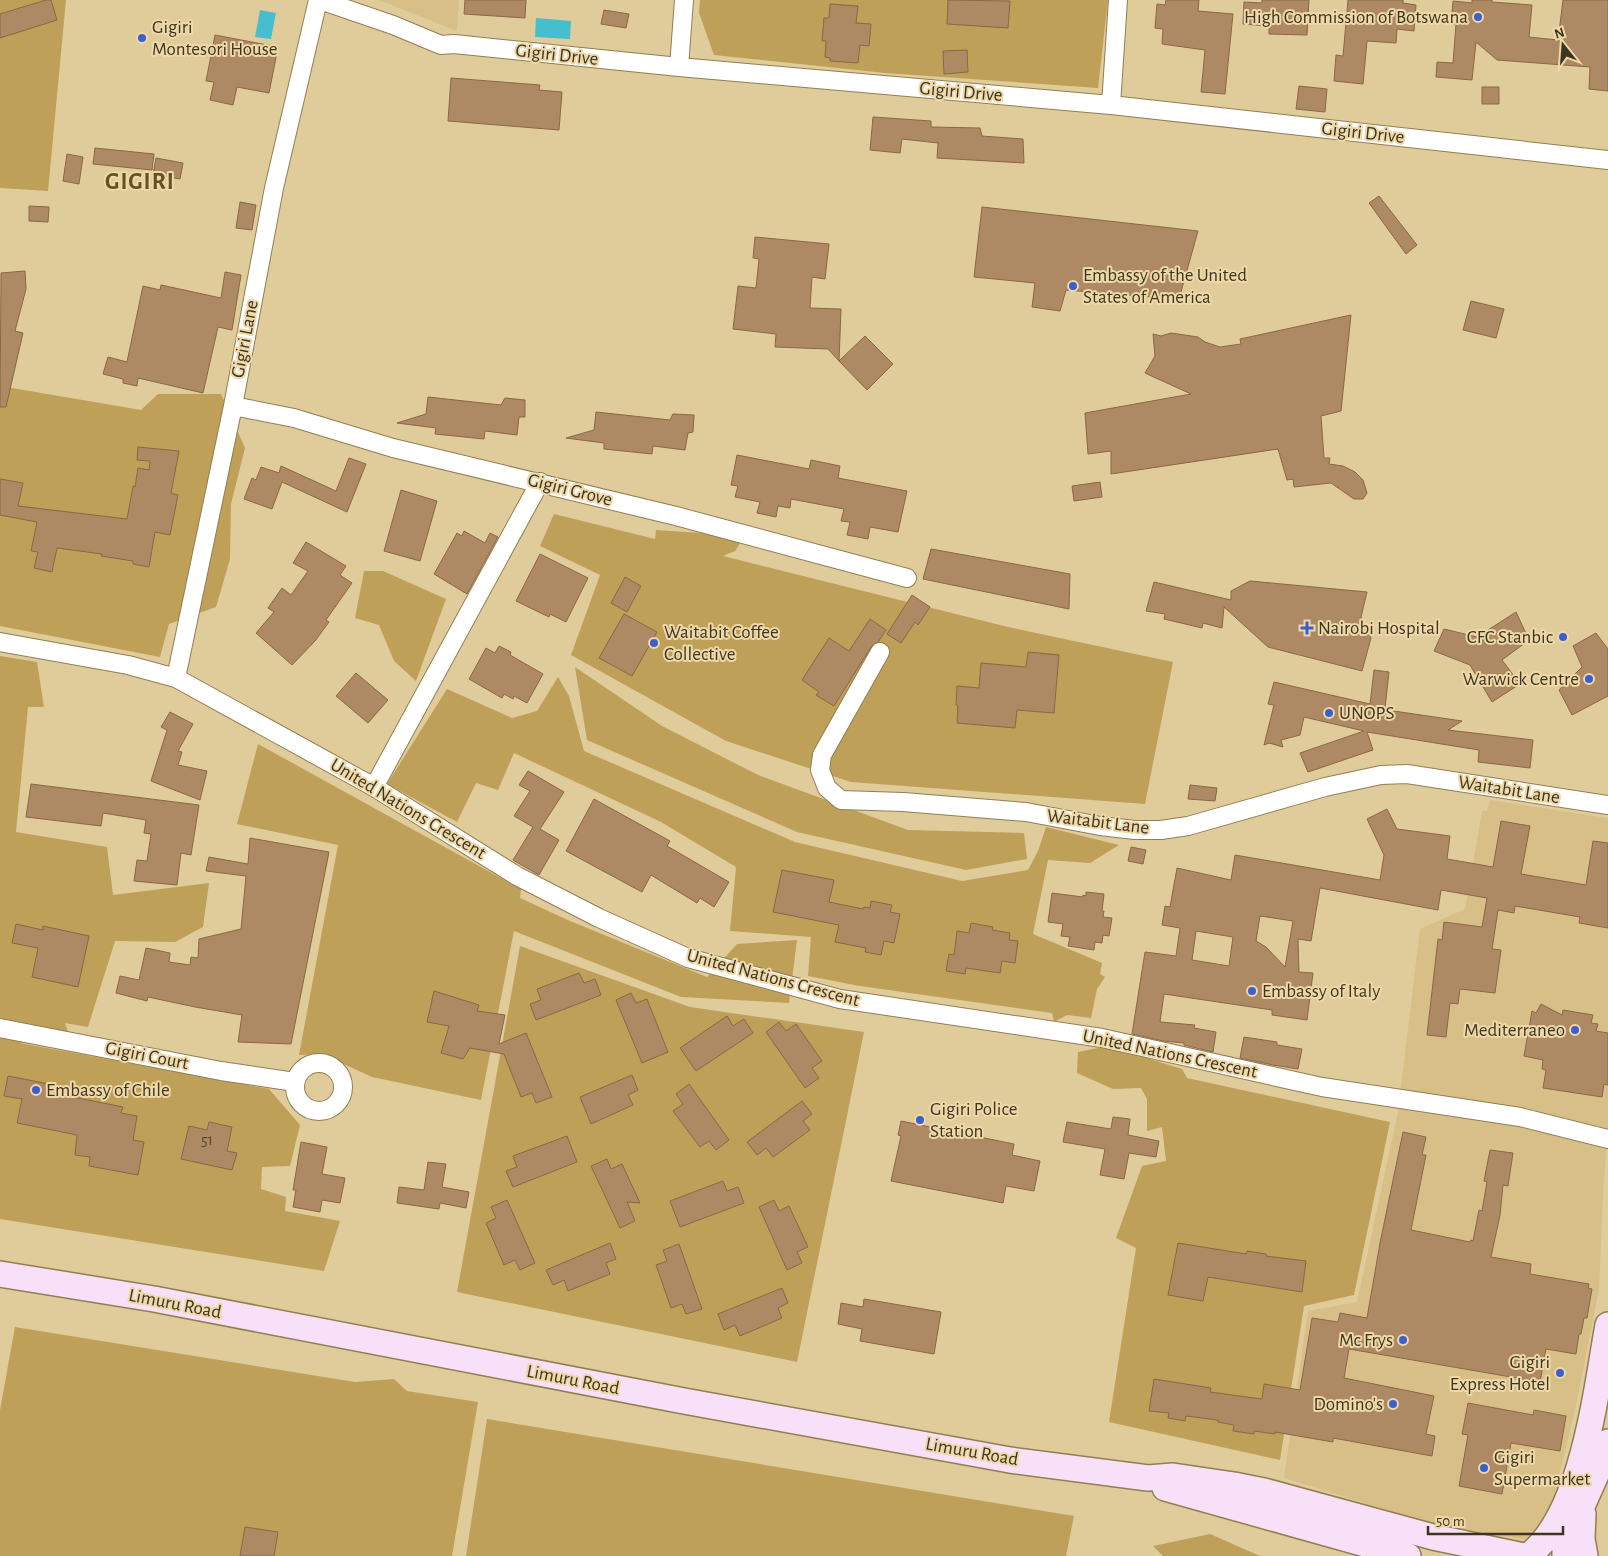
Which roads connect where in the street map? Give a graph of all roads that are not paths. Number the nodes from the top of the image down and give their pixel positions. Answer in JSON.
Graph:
{"nodes":[{"id":1,"x":319,"y":0,"type":"edge"},
{"id":2,"x":684,"y":0,"type":"edge"},
{"id":3,"x":1118,"y":0,"type":"edge"},
{"id":4,"x":679,"y":67,"type":"junction"},
{"id":5,"x":1111,"y":105,"type":"junction"},
{"id":6,"x":1608,"y":160,"type":"edge"},
{"id":7,"x":233,"y":406,"type":"junction"},
{"id":8,"x":540,"y":482,"type":"junction"},
{"id":9,"x":907,"y":578,"type":"dead end"},
{"id":10,"x":0,"y":642,"type":"edge"},
{"id":11,"x":880,"y":652,"type":"dead end"},
{"id":12,"x":176,"y":678,"type":"junction"},
{"id":13,"x":374,"y":787,"type":"junction"},
{"id":14,"x":1608,"y":805,"type":"edge"},
{"id":15,"x":0,"y":1028,"type":"edge"},
{"id":16,"x":295,"y":1082,"type":"dead end"},
{"id":17,"x":1608,"y":1139,"type":"edge"},
{"id":18,"x":0,"y":1274,"type":"edge"},
{"id":19,"x":1608,"y":1326,"type":"edge"},
{"id":20,"x":1608,"y":1442,"type":"edge"},
{"id":21,"x":1148,"y":1478,"type":"junction"},
{"id":22,"x":1583,"y":1504,"type":"junction"},
{"id":23,"x":1408,"y":1556,"type":"edge"},
{"id":24,"x":1524,"y":1556,"type":"edge"},
{"id":25,"x":1529,"y":1556,"type":"edge"},
{"id":26,"x":1542,"y":1556,"type":"edge"},
{"id":27,"x":1565,"y":1556,"type":"edge"},
{"id":28,"x":1585,"y":1556,"type":"edge"}],
"edges":[{"from":1,"to":4,"type":"street","name":"Gigiri Drive"},
{"from":1,"to":7,"type":"street","name":"Gigiri Lane"},
{"from":2,"to":4,"type":"street"},
{"from":3,"to":5,"type":"street"},
{"from":4,"to":5,"type":"street","name":"Gigiri Drive"},
{"from":5,"to":6,"type":"street","name":"Gigiri Drive"},
{"from":7,"to":8,"type":"street","name":"Gigiri Grove"},
{"from":7,"to":12,"type":"street","name":"Gigiri Lane"},
{"from":8,"to":9,"type":"street","name":"Gigiri Grove"},
{"from":8,"to":13,"type":"street"},
{"from":10,"to":12,"type":"street","name":"United Nations Crescent"},
{"from":11,"to":14,"type":"street","name":"Waitabit Lane"},
{"from":12,"to":13,"type":"street","name":"United Nations Crescent"},
{"from":13,"to":17,"type":"street","name":"United Nations Crescent"},
{"from":15,"to":16,"type":"street","name":"Gigiri Court"},
{"from":18,"to":21,"type":"main road","name":"Limuru Road"},
{"from":19,"to":25,"type":"main road"},
{"from":20,"to":22,"type":"main road"},
{"from":21,"to":23,"type":"main road","name":"Limuru Road"},
{"from":21,"to":24,"type":"main road","name":"Limuru Road"},
{"from":22,"to":27,"type":"main road"},
{"from":22,"to":28,"type":"main road"},
{"from":25,"to":26,"type":"main road"}]}
